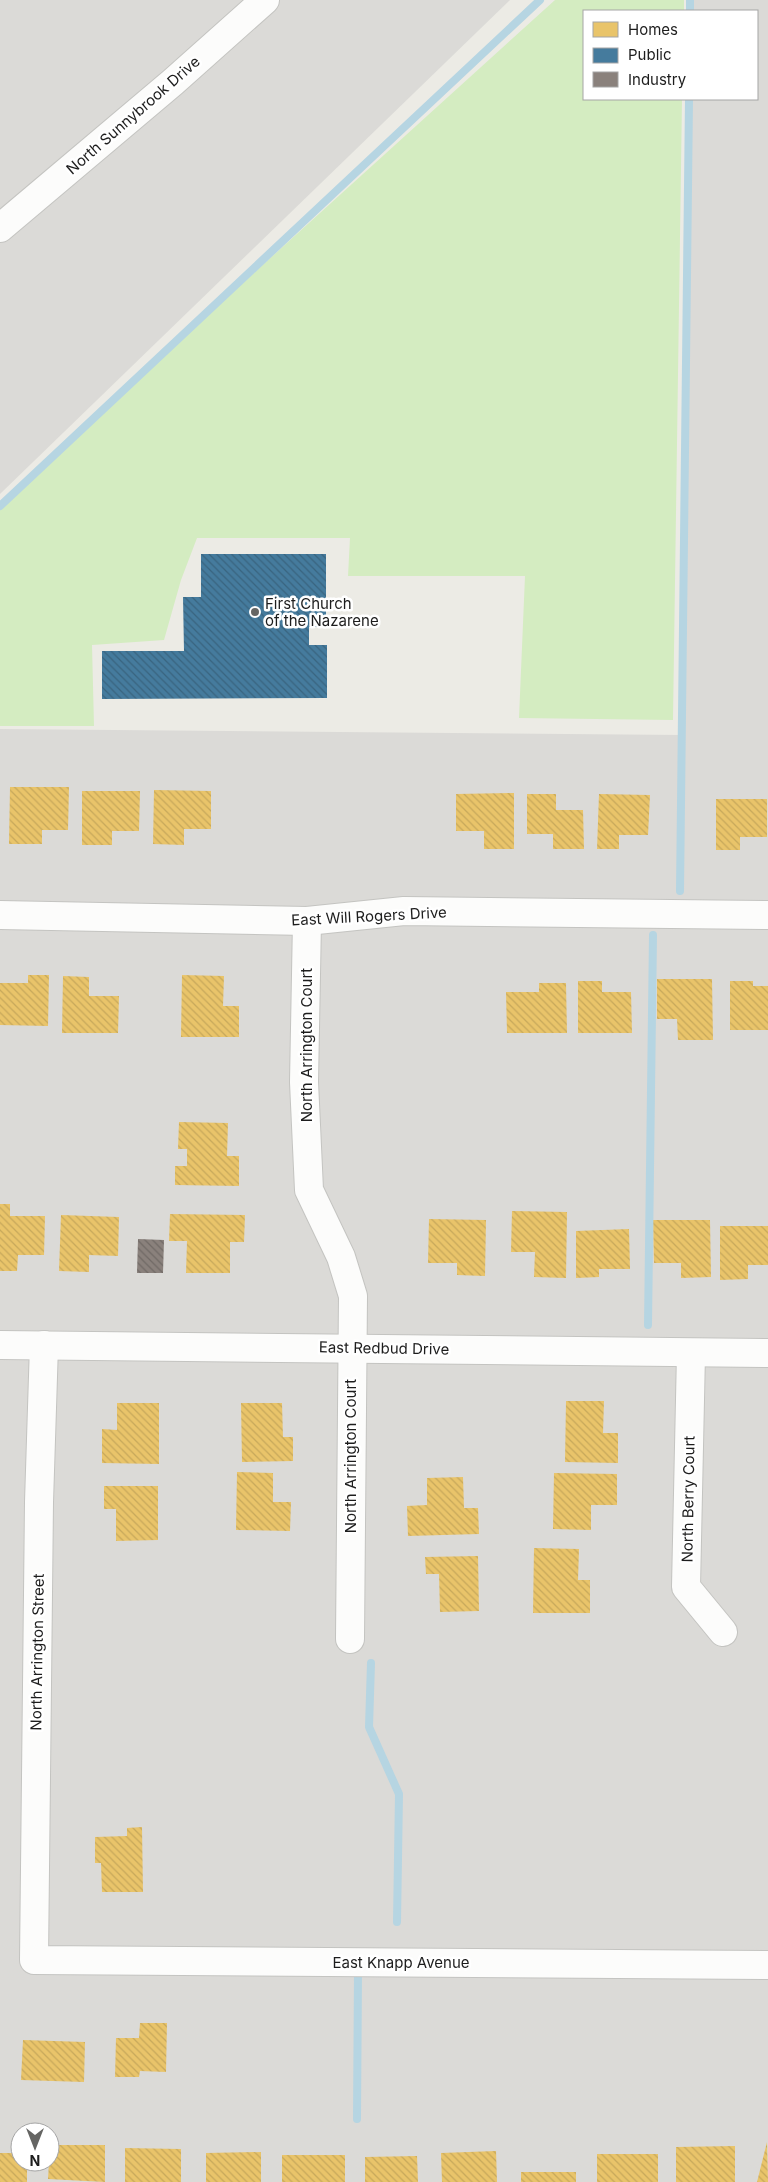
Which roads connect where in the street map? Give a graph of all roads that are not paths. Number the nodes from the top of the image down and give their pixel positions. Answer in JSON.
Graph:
{"nodes":[{"id":1,"x":264,"y":0,"type":"edge"},
{"id":2,"x":0,"y":228,"type":"edge"},
{"id":3,"x":0,"y":915,"type":"edge"},
{"id":4,"x":768,"y":915,"type":"edge"},
{"id":5,"x":307,"y":921,"type":"junction"},
{"id":6,"x":0,"y":1345,"type":"edge"},
{"id":7,"x":44,"y":1345,"type":"junction"},
{"id":8,"x":351,"y":1347,"type":"junction"},
{"id":9,"x":691,"y":1353,"type":"junction"},
{"id":10,"x":768,"y":1353,"type":"edge"},
{"id":11,"x":724,"y":1632,"type":"dead end"},
{"id":12,"x":350,"y":1639,"type":"dead end"},
{"id":13,"x":34,"y":1960,"type":"joint"},
{"id":14,"x":768,"y":1965,"type":"edge"}],
"edges":[{"from":1,"to":2,"type":"street","name":"North Sunnybrook Drive"},
{"from":3,"to":5,"type":"street","name":"East Will Rogers Drive"},
{"from":4,"to":5,"type":"street","name":"East Will Rogers Drive"},
{"from":5,"to":8,"type":"street","name":"North Arrington Court"},
{"from":6,"to":7,"type":"street","name":"East Redbud Drive"},
{"from":7,"to":8,"type":"street","name":"East Redbud Drive"},
{"from":7,"to":13,"type":"street","name":"North Arrington Street"},
{"from":8,"to":9,"type":"street","name":"East Redbud Drive"},
{"from":8,"to":12,"type":"street","name":"North Arrington Court"},
{"from":9,"to":10,"type":"street","name":"East Redbud Drive"},
{"from":9,"to":11,"type":"street","name":"North Berry Court"},
{"from":13,"to":14,"type":"street","name":"East Knapp Avenue"}]}
